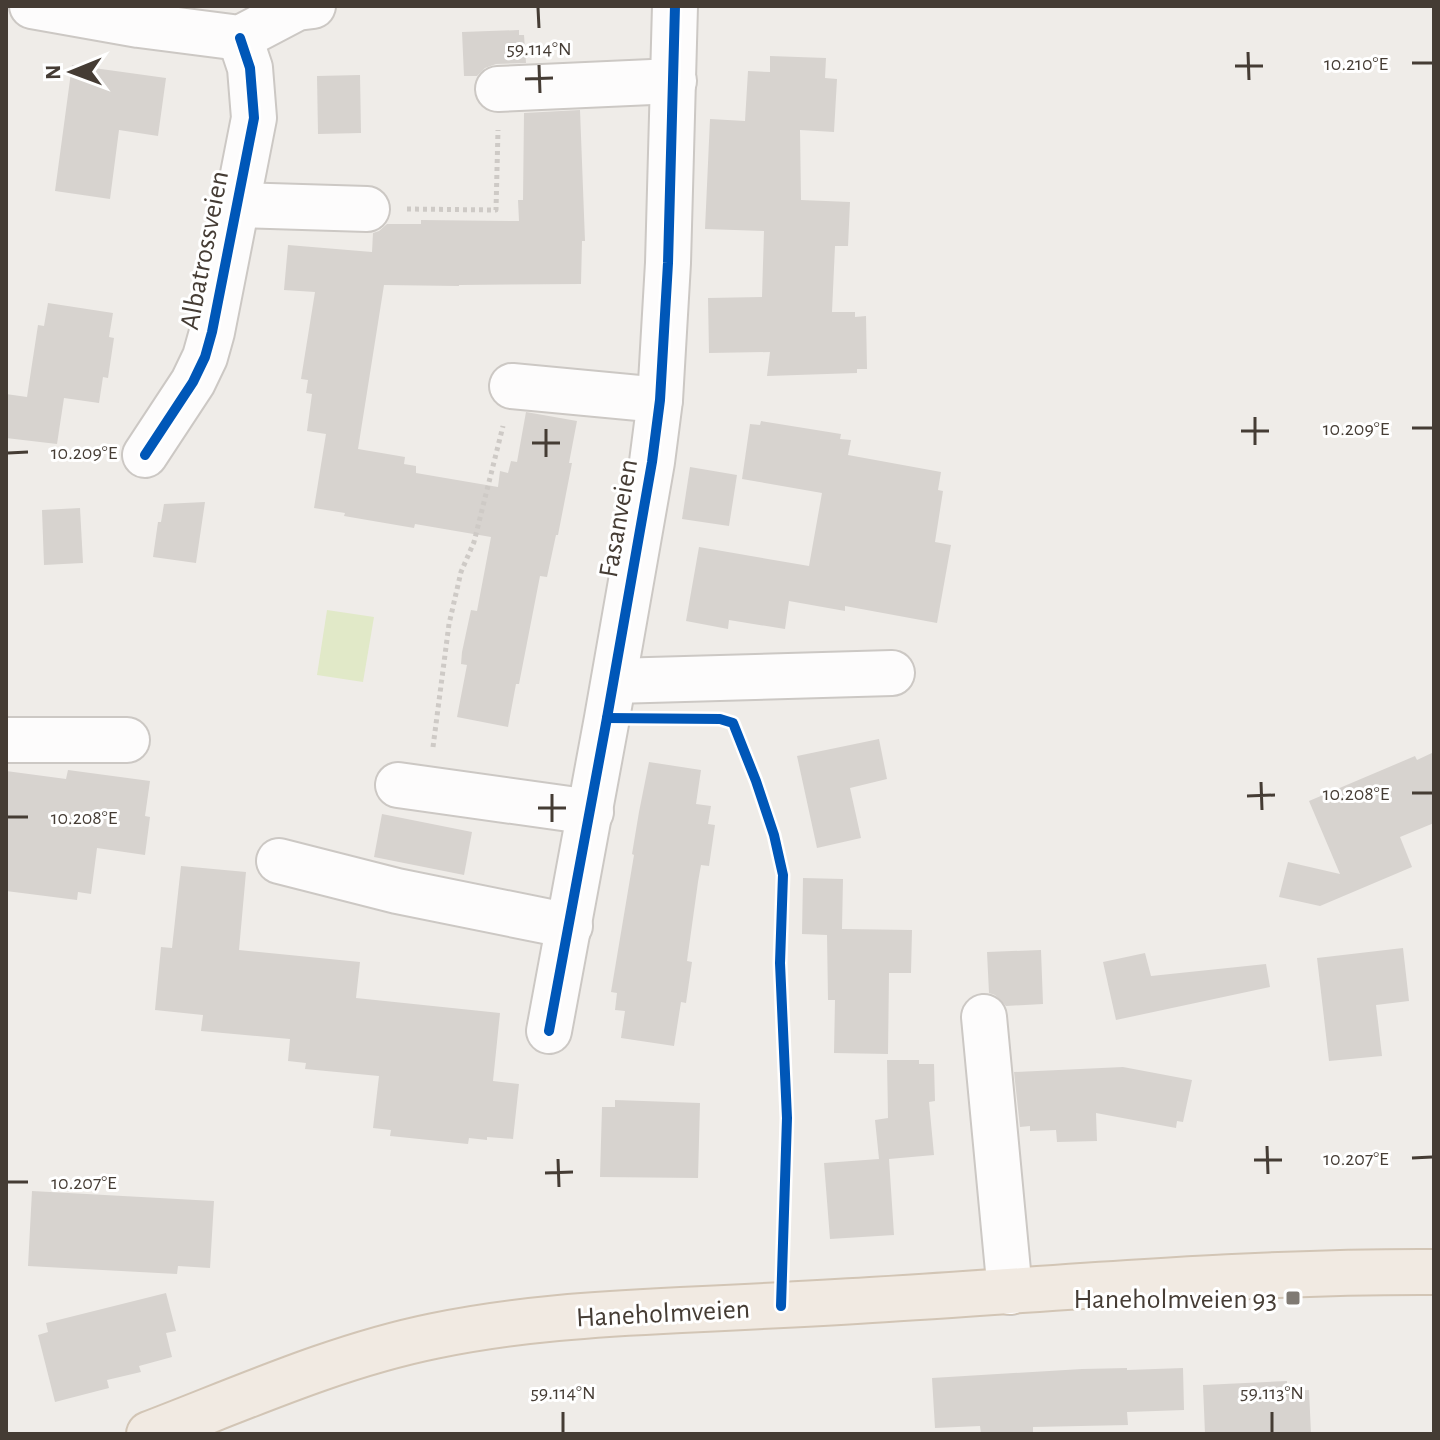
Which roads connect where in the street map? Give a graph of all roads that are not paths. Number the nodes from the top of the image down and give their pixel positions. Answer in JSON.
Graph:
{"nodes":[{"id":1,"x":32,"y":6,"type":"edge"},
{"id":2,"x":313,"y":6,"type":"edge"},
{"id":3,"x":675,"y":6,"type":"edge"},
{"id":4,"x":240,"y":38,"type":"junction"},
{"id":5,"x":674,"y":81,"type":"junction"},
{"id":6,"x":498,"y":89,"type":"road end"},
{"id":7,"x":237,"y":205,"type":"junction"},
{"id":8,"x":367,"y":209,"type":"road end"},
{"id":9,"x":512,"y":386,"type":"road end"},
{"id":10,"x":660,"y":400,"type":"junction"},
{"id":11,"x":145,"y":455,"type":"dead end"},
{"id":12,"x":892,"y":673,"type":"dead end"},
{"id":13,"x":614,"y":681,"type":"junction"},
{"id":14,"x":6,"y":740,"type":"edge"},
{"id":15,"x":127,"y":740,"type":"dead end"},
{"id":16,"x":413,"y":788,"type":"road end"},
{"id":17,"x":591,"y":812,"type":"junction"},
{"id":18,"x":279,"y":861,"type":"dead end"},
{"id":19,"x":570,"y":926,"type":"junction"},
{"id":20,"x":984,"y":1017,"type":"dead end"},
{"id":21,"x":549,"y":1031,"type":"dead end"},
{"id":22,"x":1434,"y":1272,"type":"edge"},
{"id":23,"x":1010,"y":1292,"type":"junction"},
{"id":24,"x":149,"y":1434,"type":"edge"}],
"edges":[{"from":1,"to":4,"type":"street"},
{"from":2,"to":4,"type":"street"},
{"from":3,"to":5,"type":"street","name":"Fasanveien"},
{"from":4,"to":7,"type":"street","name":"Albatrossveien"},
{"from":5,"to":6,"type":"street"},
{"from":5,"to":10,"type":"street","name":"Fasanveien"},
{"from":7,"to":8,"type":"street"},
{"from":7,"to":11,"type":"street","name":"Albatrossveien"},
{"from":9,"to":10,"type":"street"},
{"from":10,"to":13,"type":"street","name":"Fasanveien"},
{"from":12,"to":13,"type":"street"},
{"from":13,"to":17,"type":"street","name":"Fasanveien"},
{"from":14,"to":15,"type":"street"},
{"from":16,"to":17,"type":"street"},
{"from":17,"to":19,"type":"street","name":"Fasanveien"},
{"from":18,"to":19,"type":"street"},
{"from":19,"to":21,"type":"street","name":"Fasanveien"},
{"from":20,"to":23,"type":"street"},
{"from":22,"to":23,"type":"main road","name":"Haneholmveien"},
{"from":23,"to":24,"type":"main road","name":"Haneholmveien"}]}
